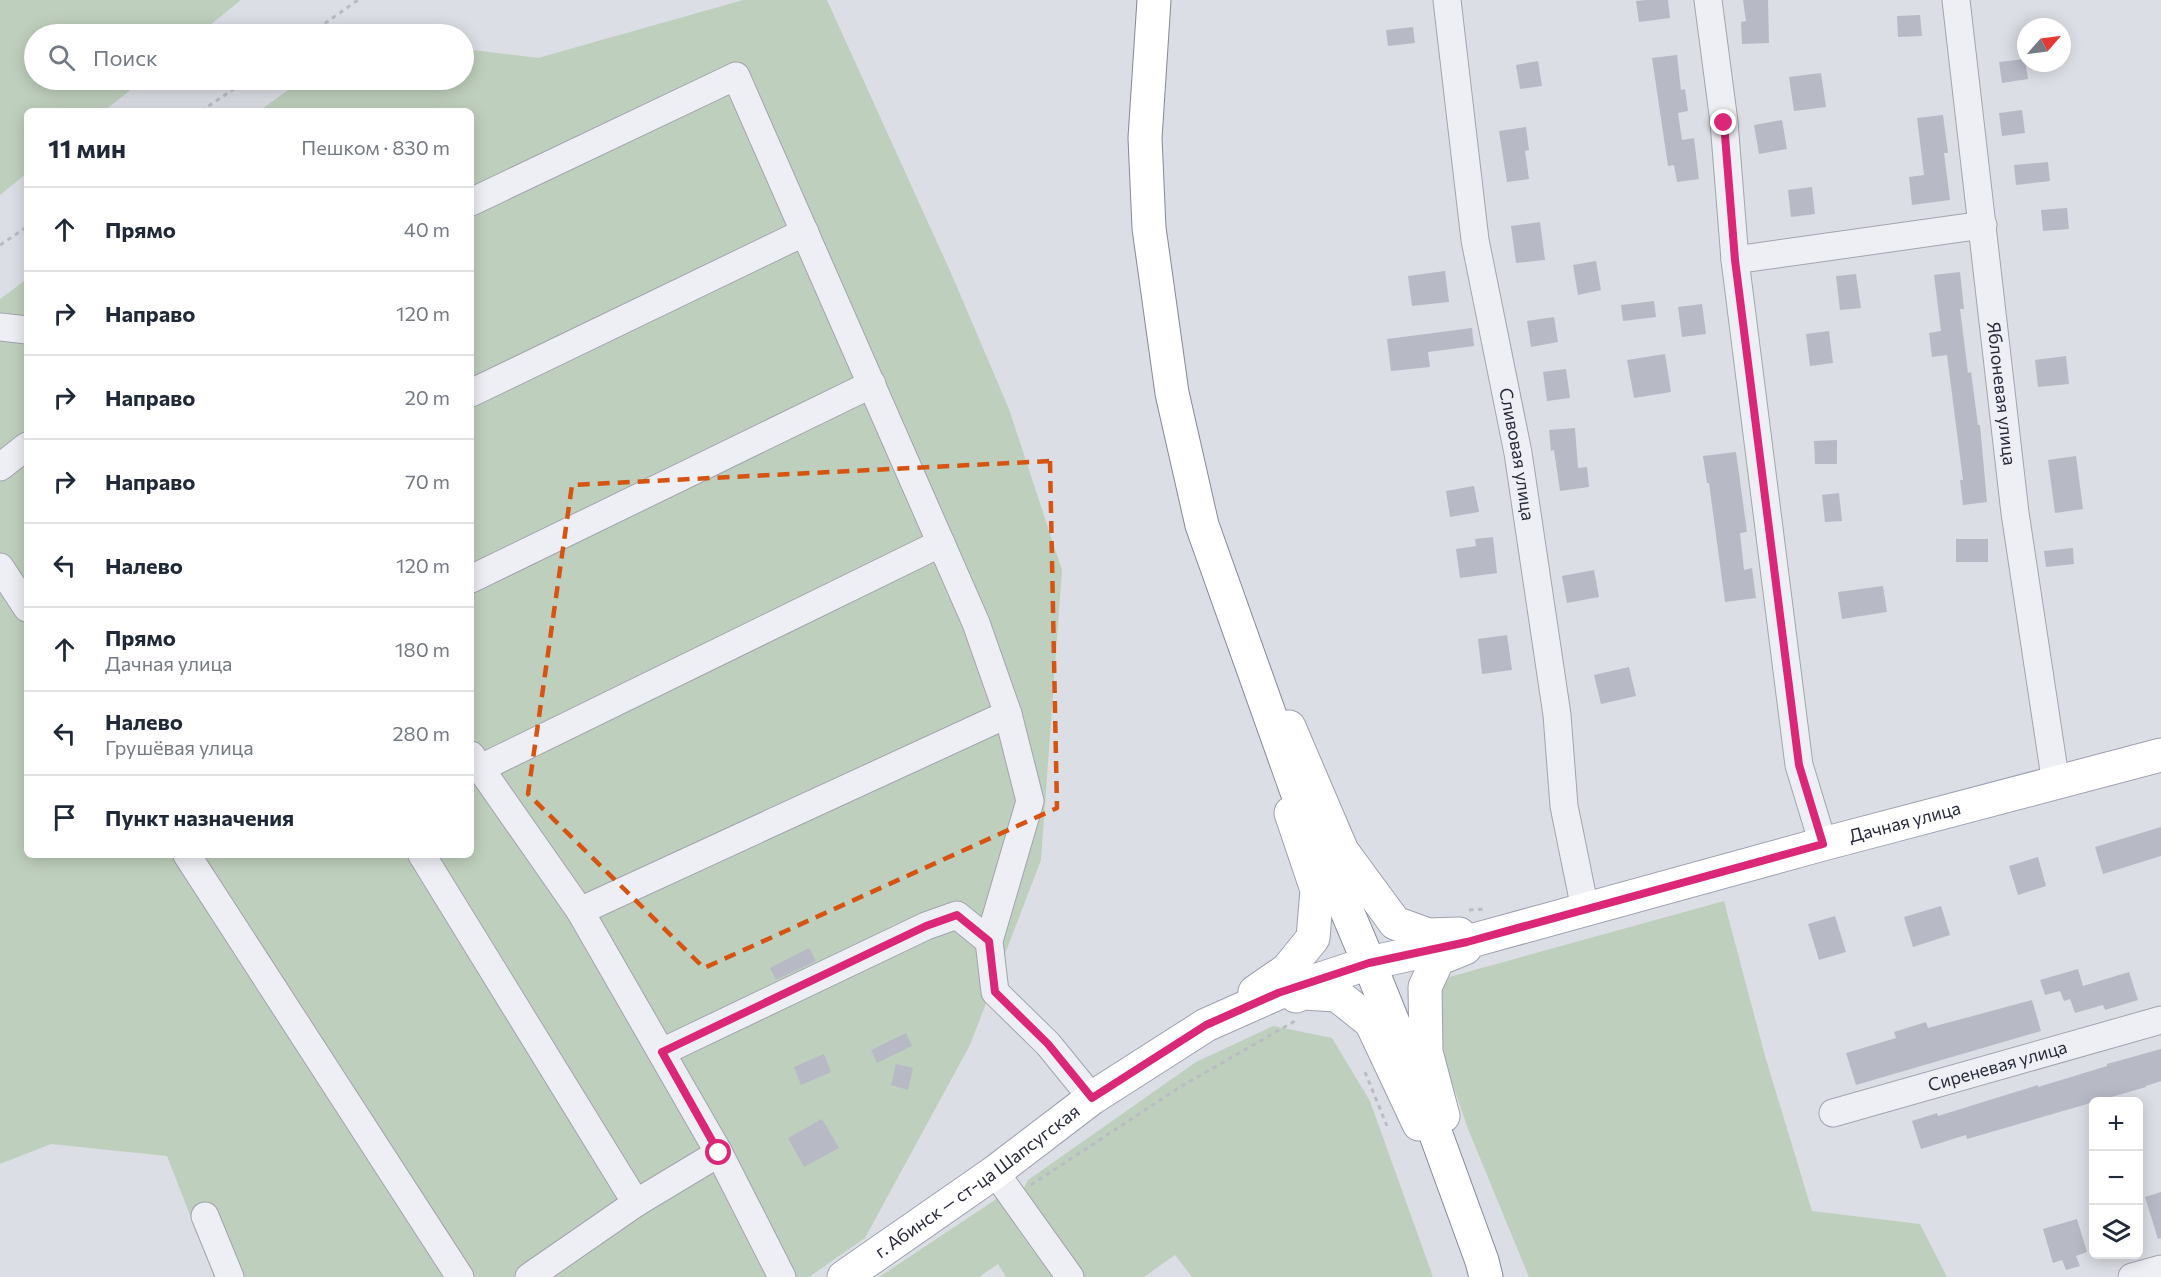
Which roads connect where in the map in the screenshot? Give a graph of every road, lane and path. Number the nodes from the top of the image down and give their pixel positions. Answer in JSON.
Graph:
{"nodes":[{"id":1,"x":358,"y":0,"type":"edge"},
{"id":2,"x":1154,"y":0,"type":"edge"},
{"id":3,"x":1448,"y":0,"type":"edge"},
{"id":4,"x":1708,"y":0,"type":"edge"},
{"id":5,"x":1956,"y":0,"type":"edge"},
{"id":6,"x":324,"y":24,"type":"edge"},
{"id":7,"x":232,"y":90,"type":"edge"},
{"id":8,"x":205,"y":108,"type":"edge"},
{"id":9,"x":474,"y":201,"type":"edge"},
{"id":10,"x":1983,"y":225,"type":"junction"},
{"id":11,"x":24,"y":229,"type":"edge"},
{"id":12,"x":805,"y":232,"type":"junction"},
{"id":13,"x":0,"y":245,"type":"edge"},
{"id":14,"x":1735,"y":260,"type":"junction"},
{"id":15,"x":0,"y":327,"type":"edge"},
{"id":16,"x":24,"y":330,"type":"edge"},
{"id":17,"x":872,"y":384,"type":"junction"},
{"id":18,"x":474,"y":392,"type":"edge"},
{"id":19,"x":24,"y":448,"type":"edge"},
{"id":20,"x":0,"y":467,"type":"edge"},
{"id":21,"x":1202,"y":525,"type":"junction"},
{"id":22,"x":941,"y":543,"type":"junction"},
{"id":23,"x":0,"y":567,"type":"edge"},
{"id":24,"x":474,"y":578,"type":"edge"},
{"id":25,"x":24,"y":604,"type":"edge"},
{"id":26,"x":1008,"y":714,"type":"junction"},
{"id":27,"x":2161,"y":755,"type":"edge"},
{"id":28,"x":475,"y":762,"type":"edge"},
{"id":29,"x":2056,"y":784,"type":"junction"},
{"id":30,"x":1823,"y":844,"type":"junction"},
{"id":31,"x":189,"y":858,"type":"edge"},
{"id":32,"x":424,"y":858,"type":"edge"},
{"id":33,"x":1585,"y":909,"type":"junction"},
{"id":34,"x":580,"y":911,"type":"junction"},
{"id":35,"x":1500,"y":933,"type":"junction"},
{"id":36,"x":989,"y":941,"type":"junction"},
{"id":37,"x":1369,"y":963,"type":"junction"},
{"id":38,"x":1303,"y":1017,"type":"dead end"},
{"id":39,"x":2161,"y":1020,"type":"edge"},
{"id":40,"x":1206,"y":1025,"type":"junction"},
{"id":41,"x":662,"y":1052,"type":"junction"},
{"id":42,"x":1365,"y":1071,"type":"dead end"},
{"id":43,"x":1092,"y":1098,"type":"junction"},
{"id":44,"x":1833,"y":1113,"type":"dead end"},
{"id":45,"x":1387,"y":1126,"type":"dead end"},
{"id":46,"x":719,"y":1153,"type":"junction"},
{"id":47,"x":1003,"y":1183,"type":"junction"},
{"id":48,"x":636,"y":1203,"type":"junction"},
{"id":49,"x":205,"y":1216,"type":"dead end"},
{"id":50,"x":2161,"y":1269,"type":"edge"},
{"id":51,"x":1487,"y":1272,"type":"edge"},
{"id":52,"x":230,"y":1277,"type":"edge"},
{"id":53,"x":460,"y":1277,"type":"edge"},
{"id":54,"x":529,"y":1277,"type":"edge"},
{"id":55,"x":782,"y":1277,"type":"edge"},
{"id":56,"x":844,"y":1277,"type":"edge"},
{"id":57,"x":1070,"y":1277,"type":"edge"},
{"id":58,"x":2132,"y":1277,"type":"edge"}],
"edges":[{"from":1,"to":6,"type":"path"},
{"from":2,"to":21,"type":"main road"},
{"from":3,"to":33,"type":"street","name":"Сливовая улица"},
{"from":4,"to":14,"type":"street"},
{"from":5,"to":10,"type":"street","name":"Яблоневая улица"},
{"from":7,"to":8,"type":"path"},
{"from":9,"to":12,"type":"street"},
{"from":10,"to":14,"type":"street"},
{"from":10,"to":29,"type":"street","name":"Яблоневая улица"},
{"from":11,"to":13,"type":"path"},
{"from":12,"to":17,"type":"street"},
{"from":12,"to":18,"type":"street"},
{"from":14,"to":30,"type":"street"},
{"from":15,"to":16,"type":"street"},
{"from":17,"to":22,"type":"street"},
{"from":17,"to":24,"type":"street"},
{"from":19,"to":20,"type":"street"},
{"from":21,"to":35,"type":"main road"},
{"from":21,"to":37,"type":"main road"},
{"from":21,"to":40,"type":"main road"},
{"from":22,"to":26,"type":"street"},
{"from":22,"to":28,"type":"street"},
{"from":23,"to":25,"type":"street"},
{"from":26,"to":34,"type":"street"},
{"from":26,"to":36,"type":"street"},
{"from":27,"to":29,"type":"main road","name":"Дачная улица"},
{"from":28,"to":34,"type":"street"},
{"from":29,"to":30,"type":"main road","name":"Дачная улица"},
{"from":30,"to":33,"type":"main road","name":"Дачная улица"},
{"from":31,"to":53,"type":"street"},
{"from":32,"to":48,"type":"street"},
{"from":33,"to":35,"type":"main road","name":"Дачная улица"},
{"from":34,"to":41,"type":"street"},
{"from":35,"to":37,"type":"main road","name":"Дачная улица"},
{"from":35,"to":51,"type":"main road"},
{"from":36,"to":41,"type":"street"},
{"from":36,"to":43,"type":"street"},
{"from":37,"to":40,"type":"main road","name":"г. Абинск — ст-ца Шапсугская"},
{"from":37,"to":51,"type":"main road"},
{"from":38,"to":47,"type":"path"},
{"from":39,"to":44,"type":"street","name":"Сиреневая улица"},
{"from":40,"to":43,"type":"main road","name":"г. Абинск — ст-ца Шапсугская"},
{"from":40,"to":51,"type":"main road"},
{"from":41,"to":46,"type":"street"},
{"from":42,"to":45,"type":"path"},
{"from":43,"to":47,"type":"main road","name":"г. Абинск — ст-ца Шапсугская"},
{"from":46,"to":48,"type":"street"},
{"from":46,"to":55,"type":"street"},
{"from":47,"to":56,"type":"main road","name":"г. Абинск — ст-ца Шапсугская"},
{"from":47,"to":57,"type":"street"},
{"from":48,"to":54,"type":"street"},
{"from":49,"to":52,"type":"street"},
{"from":50,"to":58,"type":"street"}]}
